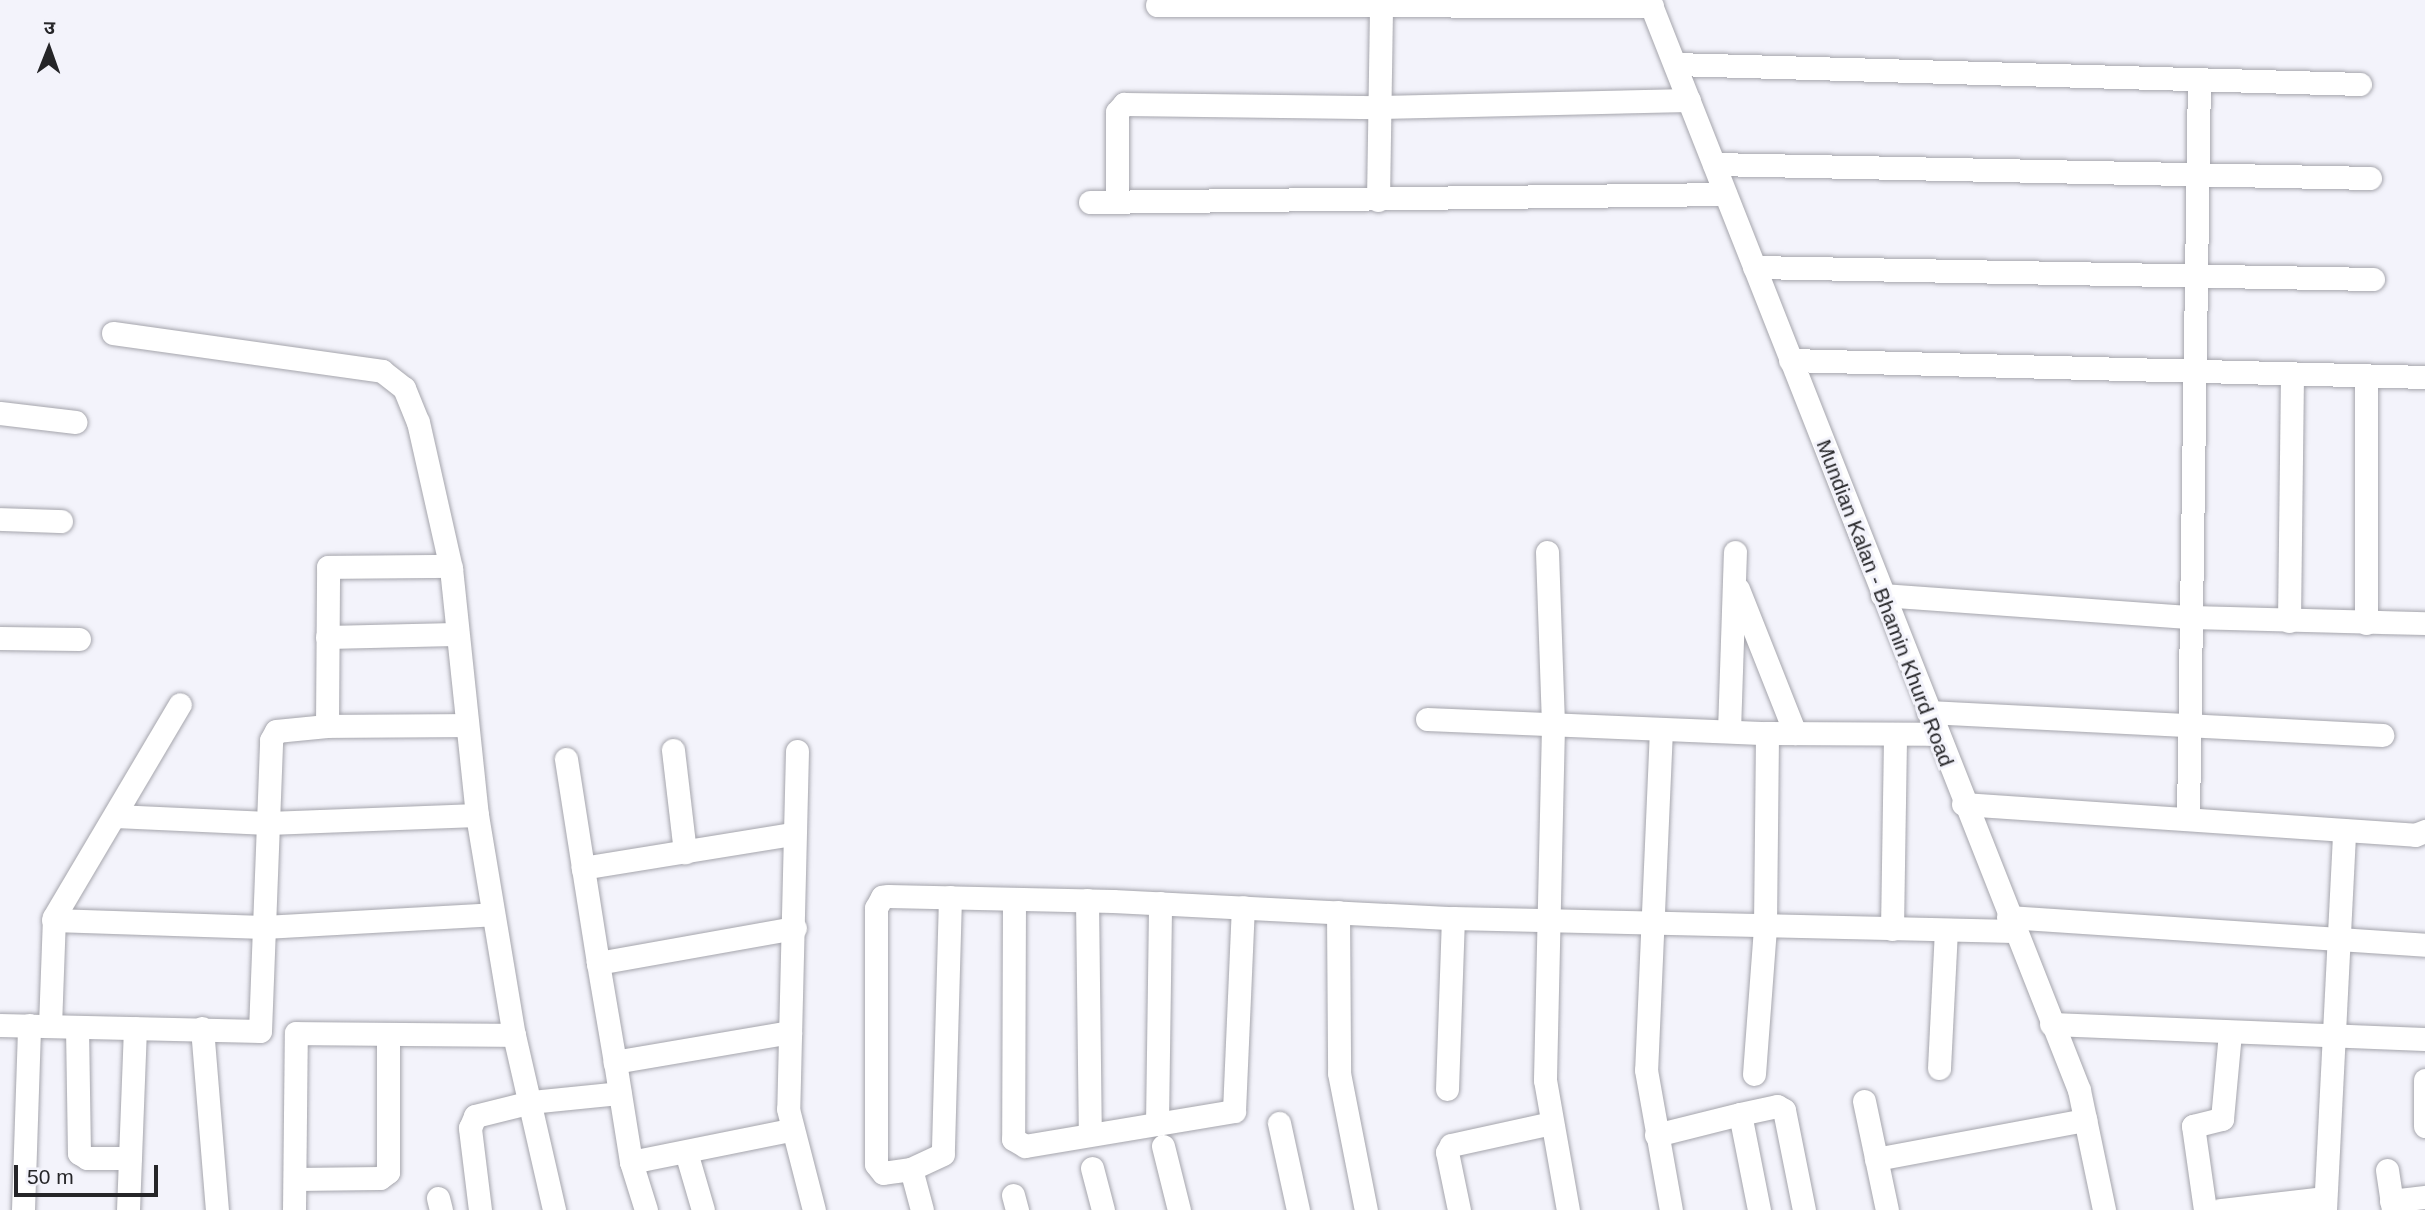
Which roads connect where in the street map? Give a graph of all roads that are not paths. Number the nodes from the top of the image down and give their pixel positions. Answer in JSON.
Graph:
{"nodes":[{"id":1,"x":1650,"y":3,"type":"edge"},
{"id":2,"x":1381,"y":4,"type":"edge"},
{"id":3,"x":1157,"y":5,"type":"dead end"},
{"id":4,"x":1675,"y":64,"type":"junction"},
{"id":5,"x":2199,"y":79,"type":"junction"},
{"id":6,"x":2360,"y":84,"type":"dead end"},
{"id":7,"x":1689,"y":100,"type":"junction"},
{"id":8,"x":1380,"y":107,"type":"junction"},
{"id":9,"x":1714,"y":164,"type":"junction"},
{"id":10,"x":2198,"y":176,"type":"junction"},
{"id":11,"x":2370,"y":178,"type":"dead end"},
{"id":12,"x":1725,"y":194,"type":"junction"},
{"id":13,"x":1378,"y":200,"type":"junction"},
{"id":14,"x":1090,"y":202,"type":"dead end"},
{"id":15,"x":1117,"y":202,"type":"junction"},
{"id":16,"x":1754,"y":267,"type":"junction"},
{"id":17,"x":2196,"y":277,"type":"junction"},
{"id":18,"x":2373,"y":279,"type":"dead end"},
{"id":19,"x":113,"y":333,"type":"dead end"},
{"id":20,"x":1790,"y":360,"type":"junction"},
{"id":21,"x":2194,"y":371,"type":"junction"},
{"id":22,"x":2292,"y":374,"type":"junction"},
{"id":23,"x":2365,"y":376,"type":"junction"},
{"id":24,"x":2425,"y":377,"type":"edge"},
{"id":25,"x":0,"y":413,"type":"edge"},
{"id":26,"x":75,"y":422,"type":"dead end"},
{"id":27,"x":0,"y":519,"type":"edge"},
{"id":28,"x":61,"y":521,"type":"dead end"},
{"id":29,"x":1547,"y":552,"type":"dead end"},
{"id":30,"x":1735,"y":552,"type":"dead end"},
{"id":31,"x":449,"y":566,"type":"junction"},
{"id":32,"x":1734,"y":580,"type":"junction"},
{"id":33,"x":1882,"y":595,"type":"junction"},
{"id":34,"x":2190,"y":617,"type":"junction"},
{"id":35,"x":2289,"y":621,"type":"junction"},
{"id":36,"x":2366,"y":623,"type":"junction"},
{"id":37,"x":2425,"y":623,"type":"edge"},
{"id":38,"x":455,"y":634,"type":"junction"},
{"id":39,"x":327,"y":637,"type":"junction"},
{"id":40,"x":0,"y":638,"type":"edge"},
{"id":41,"x":79,"y":639,"type":"dead end"},
{"id":42,"x":180,"y":704,"type":"dead end"},
{"id":43,"x":1928,"y":712,"type":"junction"},
{"id":44,"x":1427,"y":719,"type":"dead end"},
{"id":45,"x":2189,"y":723,"type":"junction"},
{"id":46,"x":466,"y":725,"type":"junction"},
{"id":47,"x":327,"y":726,"type":"junction"},
{"id":48,"x":1553,"y":726,"type":"junction"},
{"id":49,"x":1661,"y":729,"type":"junction"},
{"id":50,"x":1729,"y":732,"type":"junction"},
{"id":51,"x":1767,"y":733,"type":"junction"},
{"id":52,"x":1795,"y":733,"type":"junction"},
{"id":53,"x":1895,"y":734,"type":"junction"},
{"id":54,"x":1936,"y":734,"type":"junction"},
{"id":55,"x":2382,"y":735,"type":"dead end"},
{"id":56,"x":673,"y":750,"type":"dead end"},
{"id":57,"x":797,"y":751,"type":"dead end"},
{"id":58,"x":566,"y":759,"type":"dead end"},
{"id":59,"x":1964,"y":804,"type":"junction"},
{"id":60,"x":477,"y":815,"type":"junction"},
{"id":61,"x":115,"y":816,"type":"junction"},
{"id":62,"x":2188,"y":817,"type":"junction"},
{"id":63,"x":268,"y":823,"type":"junction"},
{"id":64,"x":2344,"y":830,"type":"junction"},
{"id":65,"x":2425,"y":831,"type":"edge"},
{"id":66,"x":792,"y":834,"type":"junction"},
{"id":67,"x":685,"y":852,"type":"junction"},
{"id":68,"x":583,"y":868,"type":"junction"},
{"id":69,"x":950,"y":897,"type":"junction"},
{"id":70,"x":1014,"y":899,"type":"junction"},
{"id":71,"x":1087,"y":900,"type":"junction"},
{"id":72,"x":1160,"y":903,"type":"junction"},
{"id":73,"x":1243,"y":907,"type":"junction"},
{"id":74,"x":1338,"y":912,"type":"junction"},
{"id":75,"x":494,"y":914,"type":"junction"},
{"id":76,"x":1453,"y":918,"type":"junction"},
{"id":77,"x":53,"y":920,"type":"junction"},
{"id":78,"x":1549,"y":920,"type":"junction"},
{"id":79,"x":1650,"y":924,"type":"junction"},
{"id":80,"x":2010,"y":924,"type":"junction"},
{"id":81,"x":1765,"y":926,"type":"junction"},
{"id":82,"x":264,"y":928,"type":"junction"},
{"id":83,"x":795,"y":929,"type":"junction"},
{"id":84,"x":1892,"y":929,"type":"junction"},
{"id":85,"x":1946,"y":930,"type":"junction"},
{"id":86,"x":2337,"y":940,"type":"junction"},
{"id":87,"x":2425,"y":945,"type":"edge"},
{"id":88,"x":598,"y":963,"type":"junction"},
{"id":89,"x":2051,"y":1024,"type":"junction"},
{"id":90,"x":0,"y":1025,"type":"edge"},
{"id":91,"x":40,"y":1026,"type":"junction"},
{"id":92,"x":77,"y":1027,"type":"junction"},
{"id":93,"x":135,"y":1028,"type":"junction"},
{"id":94,"x":202,"y":1028,"type":"junction"},
{"id":95,"x":260,"y":1031,"type":"junction"},
{"id":96,"x":790,"y":1032,"type":"junction"},
{"id":97,"x":296,"y":1033,"type":"junction"},
{"id":98,"x":2230,"y":1033,"type":"junction"},
{"id":99,"x":388,"y":1034,"type":"junction"},
{"id":100,"x":514,"y":1035,"type":"junction"},
{"id":101,"x":2336,"y":1036,"type":"junction"},
{"id":102,"x":2425,"y":1039,"type":"edge"},
{"id":103,"x":615,"y":1062,"type":"junction"},
{"id":104,"x":1939,"y":1068,"type":"dead end"},
{"id":105,"x":1754,"y":1074,"type":"dead end"},
{"id":106,"x":2425,"y":1080,"type":"edge"},
{"id":107,"x":1447,"y":1089,"type":"dead end"},
{"id":108,"x":620,"y":1093,"type":"junction"},
{"id":109,"x":1864,"y":1101,"type":"dead end"},
{"id":110,"x":531,"y":1102,"type":"junction"},
{"id":111,"x":1740,"y":1114,"type":"junction"},
{"id":112,"x":2085,"y":1120,"type":"junction"},
{"id":113,"x":1279,"y":1123,"type":"dead end"},
{"id":114,"x":1552,"y":1123,"type":"junction"},
{"id":115,"x":2425,"y":1126,"type":"edge"},
{"id":116,"x":790,"y":1130,"type":"junction"},
{"id":117,"x":1090,"y":1132,"type":"junction"},
{"id":118,"x":1160,"y":1135,"type":"junction"},
{"id":119,"x":1656,"y":1135,"type":"junction"},
{"id":120,"x":686,"y":1152,"type":"junction"},
{"id":121,"x":130,"y":1158,"type":"junction"},
{"id":122,"x":1876,"y":1159,"type":"junction"},
{"id":123,"x":631,"y":1162,"type":"junction"},
{"id":124,"x":1092,"y":1168,"type":"dead end"},
{"id":125,"x":911,"y":1169,"type":"junction"},
{"id":126,"x":2387,"y":1170,"type":"dead end"},
{"id":127,"x":296,"y":1179,"type":"junction"},
{"id":128,"x":2425,"y":1196,"type":"edge"},
{"id":129,"x":2325,"y":1204,"type":"edge"},
{"id":130,"x":2392,"y":1205,"type":"edge"},
{"id":131,"x":23,"y":1210,"type":"edge"},
{"id":132,"x":128,"y":1210,"type":"edge"},
{"id":133,"x":217,"y":1210,"type":"edge"},
{"id":134,"x":294,"y":1210,"type":"edge"},
{"id":135,"x":480,"y":1210,"type":"edge"},
{"id":136,"x":555,"y":1210,"type":"edge"},
{"id":137,"x":646,"y":1210,"type":"edge"},
{"id":138,"x":704,"y":1210,"type":"edge"},
{"id":139,"x":814,"y":1210,"type":"edge"},
{"id":140,"x":922,"y":1210,"type":"edge"},
{"id":141,"x":1102,"y":1210,"type":"edge"},
{"id":142,"x":1179,"y":1210,"type":"edge"},
{"id":143,"x":1297,"y":1210,"type":"edge"},
{"id":144,"x":1366,"y":1210,"type":"edge"},
{"id":145,"x":1460,"y":1210,"type":"edge"},
{"id":146,"x":1569,"y":1210,"type":"edge"},
{"id":147,"x":1671,"y":1210,"type":"edge"},
{"id":148,"x":1759,"y":1210,"type":"edge"},
{"id":149,"x":1804,"y":1210,"type":"edge"},
{"id":150,"x":1887,"y":1210,"type":"edge"},
{"id":151,"x":2104,"y":1210,"type":"edge"},
{"id":152,"x":2205,"y":1210,"type":"edge"},
{"id":153,"x":2220,"y":1210,"type":"edge"}],
"edges":[{"from":1,"to":2,"type":"street"},
{"from":1,"to":4,"type":"street","name":"Mundian Kalan - Bhamin Khurd Road"},
{"from":2,"to":3,"type":"street"},
{"from":2,"to":8,"type":"street"},
{"from":4,"to":5,"type":"street"},
{"from":4,"to":7,"type":"street","name":"Mundian Kalan - Bhamin Khurd Road"},
{"from":5,"to":6,"type":"street"},
{"from":5,"to":10,"type":"street"},
{"from":7,"to":8,"type":"street"},
{"from":7,"to":9,"type":"street","name":"Mundian Kalan - Bhamin Khurd Road"},
{"from":8,"to":13,"type":"street"},
{"from":8,"to":15,"type":"street"},
{"from":9,"to":10,"type":"street"},
{"from":9,"to":12,"type":"street","name":"Mundian Kalan - Bhamin Khurd Road"},
{"from":10,"to":11,"type":"street"},
{"from":10,"to":17,"type":"street"},
{"from":12,"to":13,"type":"street"},
{"from":12,"to":16,"type":"street","name":"Mundian Kalan - Bhamin Khurd Road"},
{"from":13,"to":15,"type":"street"},
{"from":14,"to":15,"type":"street"},
{"from":16,"to":17,"type":"street"},
{"from":16,"to":20,"type":"street","name":"Mundian Kalan - Bhamin Khurd Road"},
{"from":17,"to":18,"type":"street"},
{"from":17,"to":21,"type":"street"},
{"from":19,"to":31,"type":"street"},
{"from":20,"to":21,"type":"street"},
{"from":20,"to":33,"type":"street","name":"Mundian Kalan - Bhamin Khurd Road"},
{"from":21,"to":22,"type":"street"},
{"from":21,"to":34,"type":"street"},
{"from":22,"to":23,"type":"street"},
{"from":22,"to":35,"type":"street"},
{"from":23,"to":24,"type":"street"},
{"from":23,"to":36,"type":"street"},
{"from":25,"to":26,"type":"street"},
{"from":27,"to":28,"type":"street"},
{"from":29,"to":48,"type":"street"},
{"from":30,"to":32,"type":"street"},
{"from":31,"to":38,"type":"street"},
{"from":31,"to":39,"type":"street"},
{"from":32,"to":50,"type":"street"},
{"from":32,"to":52,"type":"street"},
{"from":33,"to":34,"type":"street"},
{"from":33,"to":43,"type":"street","name":"Mundian Kalan - Bhamin Khurd Road"},
{"from":34,"to":35,"type":"street"},
{"from":34,"to":45,"type":"street"},
{"from":35,"to":36,"type":"street"},
{"from":36,"to":37,"type":"street"},
{"from":38,"to":39,"type":"street"},
{"from":38,"to":46,"type":"street"},
{"from":39,"to":47,"type":"street"},
{"from":40,"to":41,"type":"street"},
{"from":42,"to":61,"type":"street"},
{"from":43,"to":45,"type":"street"},
{"from":43,"to":54,"type":"street","name":"Mundian Kalan - Bhamin Khurd Road"},
{"from":44,"to":48,"type":"street"},
{"from":45,"to":55,"type":"street"},
{"from":45,"to":62,"type":"street"},
{"from":46,"to":47,"type":"street"},
{"from":46,"to":60,"type":"street"},
{"from":47,"to":63,"type":"street"},
{"from":48,"to":49,"type":"street"},
{"from":48,"to":78,"type":"street"},
{"from":49,"to":50,"type":"street"},
{"from":49,"to":79,"type":"street"},
{"from":50,"to":51,"type":"street"},
{"from":51,"to":52,"type":"street"},
{"from":51,"to":81,"type":"street"},
{"from":52,"to":53,"type":"street"},
{"from":53,"to":54,"type":"street"},
{"from":53,"to":84,"type":"street"},
{"from":54,"to":59,"type":"street","name":"Mundian Kalan - Bhamin Khurd Road"},
{"from":56,"to":67,"type":"street"},
{"from":57,"to":66,"type":"street"},
{"from":58,"to":68,"type":"street"},
{"from":59,"to":62,"type":"street"},
{"from":59,"to":80,"type":"street","name":"Mundian Kalan - Bhamin Khurd Road"},
{"from":60,"to":63,"type":"street"},
{"from":60,"to":75,"type":"street"},
{"from":61,"to":63,"type":"street"},
{"from":61,"to":77,"type":"street"},
{"from":62,"to":64,"type":"street"},
{"from":63,"to":82,"type":"street"},
{"from":64,"to":65,"type":"street"},
{"from":64,"to":86,"type":"street"},
{"from":66,"to":67,"type":"street"},
{"from":66,"to":83,"type":"street"},
{"from":67,"to":68,"type":"street"},
{"from":68,"to":88,"type":"street"},
{"from":69,"to":70,"type":"street"},
{"from":69,"to":125,"type":"street"},
{"from":69,"to":125,"type":"street"},
{"from":70,"to":71,"type":"street"},
{"from":70,"to":117,"type":"street"},
{"from":71,"to":72,"type":"street"},
{"from":71,"to":117,"type":"street"},
{"from":72,"to":73,"type":"street"},
{"from":72,"to":118,"type":"street"},
{"from":73,"to":74,"type":"street"},
{"from":73,"to":118,"type":"street"},
{"from":74,"to":76,"type":"street"},
{"from":74,"to":144,"type":"street"},
{"from":75,"to":82,"type":"street"},
{"from":75,"to":100,"type":"street"},
{"from":76,"to":78,"type":"street"},
{"from":76,"to":107,"type":"street"},
{"from":77,"to":82,"type":"street"},
{"from":77,"to":91,"type":"street"},
{"from":78,"to":79,"type":"street"},
{"from":78,"to":114,"type":"street"},
{"from":79,"to":81,"type":"street"},
{"from":79,"to":119,"type":"street"},
{"from":80,"to":85,"type":"street"},
{"from":80,"to":86,"type":"street"},
{"from":80,"to":89,"type":"street","name":"Mundian Kalan - Bhamin Khurd Road"},
{"from":81,"to":84,"type":"street"},
{"from":81,"to":105,"type":"street"},
{"from":82,"to":95,"type":"street"},
{"from":83,"to":88,"type":"street"},
{"from":83,"to":96,"type":"street"},
{"from":84,"to":85,"type":"street"},
{"from":85,"to":104,"type":"street"},
{"from":86,"to":87,"type":"street"},
{"from":86,"to":101,"type":"street"},
{"from":88,"to":103,"type":"street"},
{"from":89,"to":98,"type":"street"},
{"from":89,"to":112,"type":"street","name":"Mundian Kalan - Bhamin Khurd Road"},
{"from":90,"to":91,"type":"street"},
{"from":91,"to":92,"type":"street"},
{"from":91,"to":131,"type":"street"},
{"from":92,"to":93,"type":"street"},
{"from":92,"to":121,"type":"street"},
{"from":93,"to":94,"type":"street"},
{"from":93,"to":121,"type":"street"},
{"from":94,"to":95,"type":"street"},
{"from":94,"to":133,"type":"street"},
{"from":95,"to":97,"type":"street"},
{"from":96,"to":103,"type":"street"},
{"from":96,"to":116,"type":"street"},
{"from":97,"to":99,"type":"street"},
{"from":97,"to":127,"type":"street"},
{"from":98,"to":101,"type":"street"},
{"from":98,"to":152,"type":"street"},
{"from":99,"to":100,"type":"street"},
{"from":99,"to":127,"type":"street"},
{"from":100,"to":110,"type":"street"},
{"from":101,"to":102,"type":"street"},
{"from":101,"to":129,"type":"street"},
{"from":103,"to":108,"type":"street"},
{"from":106,"to":115,"type":"street"},
{"from":108,"to":110,"type":"street"},
{"from":108,"to":123,"type":"street"},
{"from":109,"to":122,"type":"street"},
{"from":110,"to":135,"type":"street"},
{"from":110,"to":136,"type":"street"},
{"from":111,"to":119,"type":"street"},
{"from":111,"to":148,"type":"street"},
{"from":111,"to":149,"type":"street"},
{"from":112,"to":122,"type":"street"},
{"from":112,"to":151,"type":"street","name":"Mundian Kalan - Bhamin Khurd Road"},
{"from":113,"to":143,"type":"street"},
{"from":114,"to":145,"type":"street"},
{"from":114,"to":146,"type":"street"},
{"from":116,"to":120,"type":"street"},
{"from":116,"to":139,"type":"street"},
{"from":117,"to":118,"type":"street"},
{"from":118,"to":142,"type":"street"},
{"from":119,"to":147,"type":"street"},
{"from":120,"to":123,"type":"street"},
{"from":120,"to":138,"type":"street"},
{"from":121,"to":132,"type":"street"},
{"from":122,"to":150,"type":"street"},
{"from":123,"to":137,"type":"street"},
{"from":124,"to":141,"type":"street"},
{"from":125,"to":140,"type":"street"},
{"from":126,"to":130,"type":"street"},
{"from":127,"to":134,"type":"street"},
{"from":128,"to":130,"type":"street"},
{"from":129,"to":153,"type":"street"}]}
